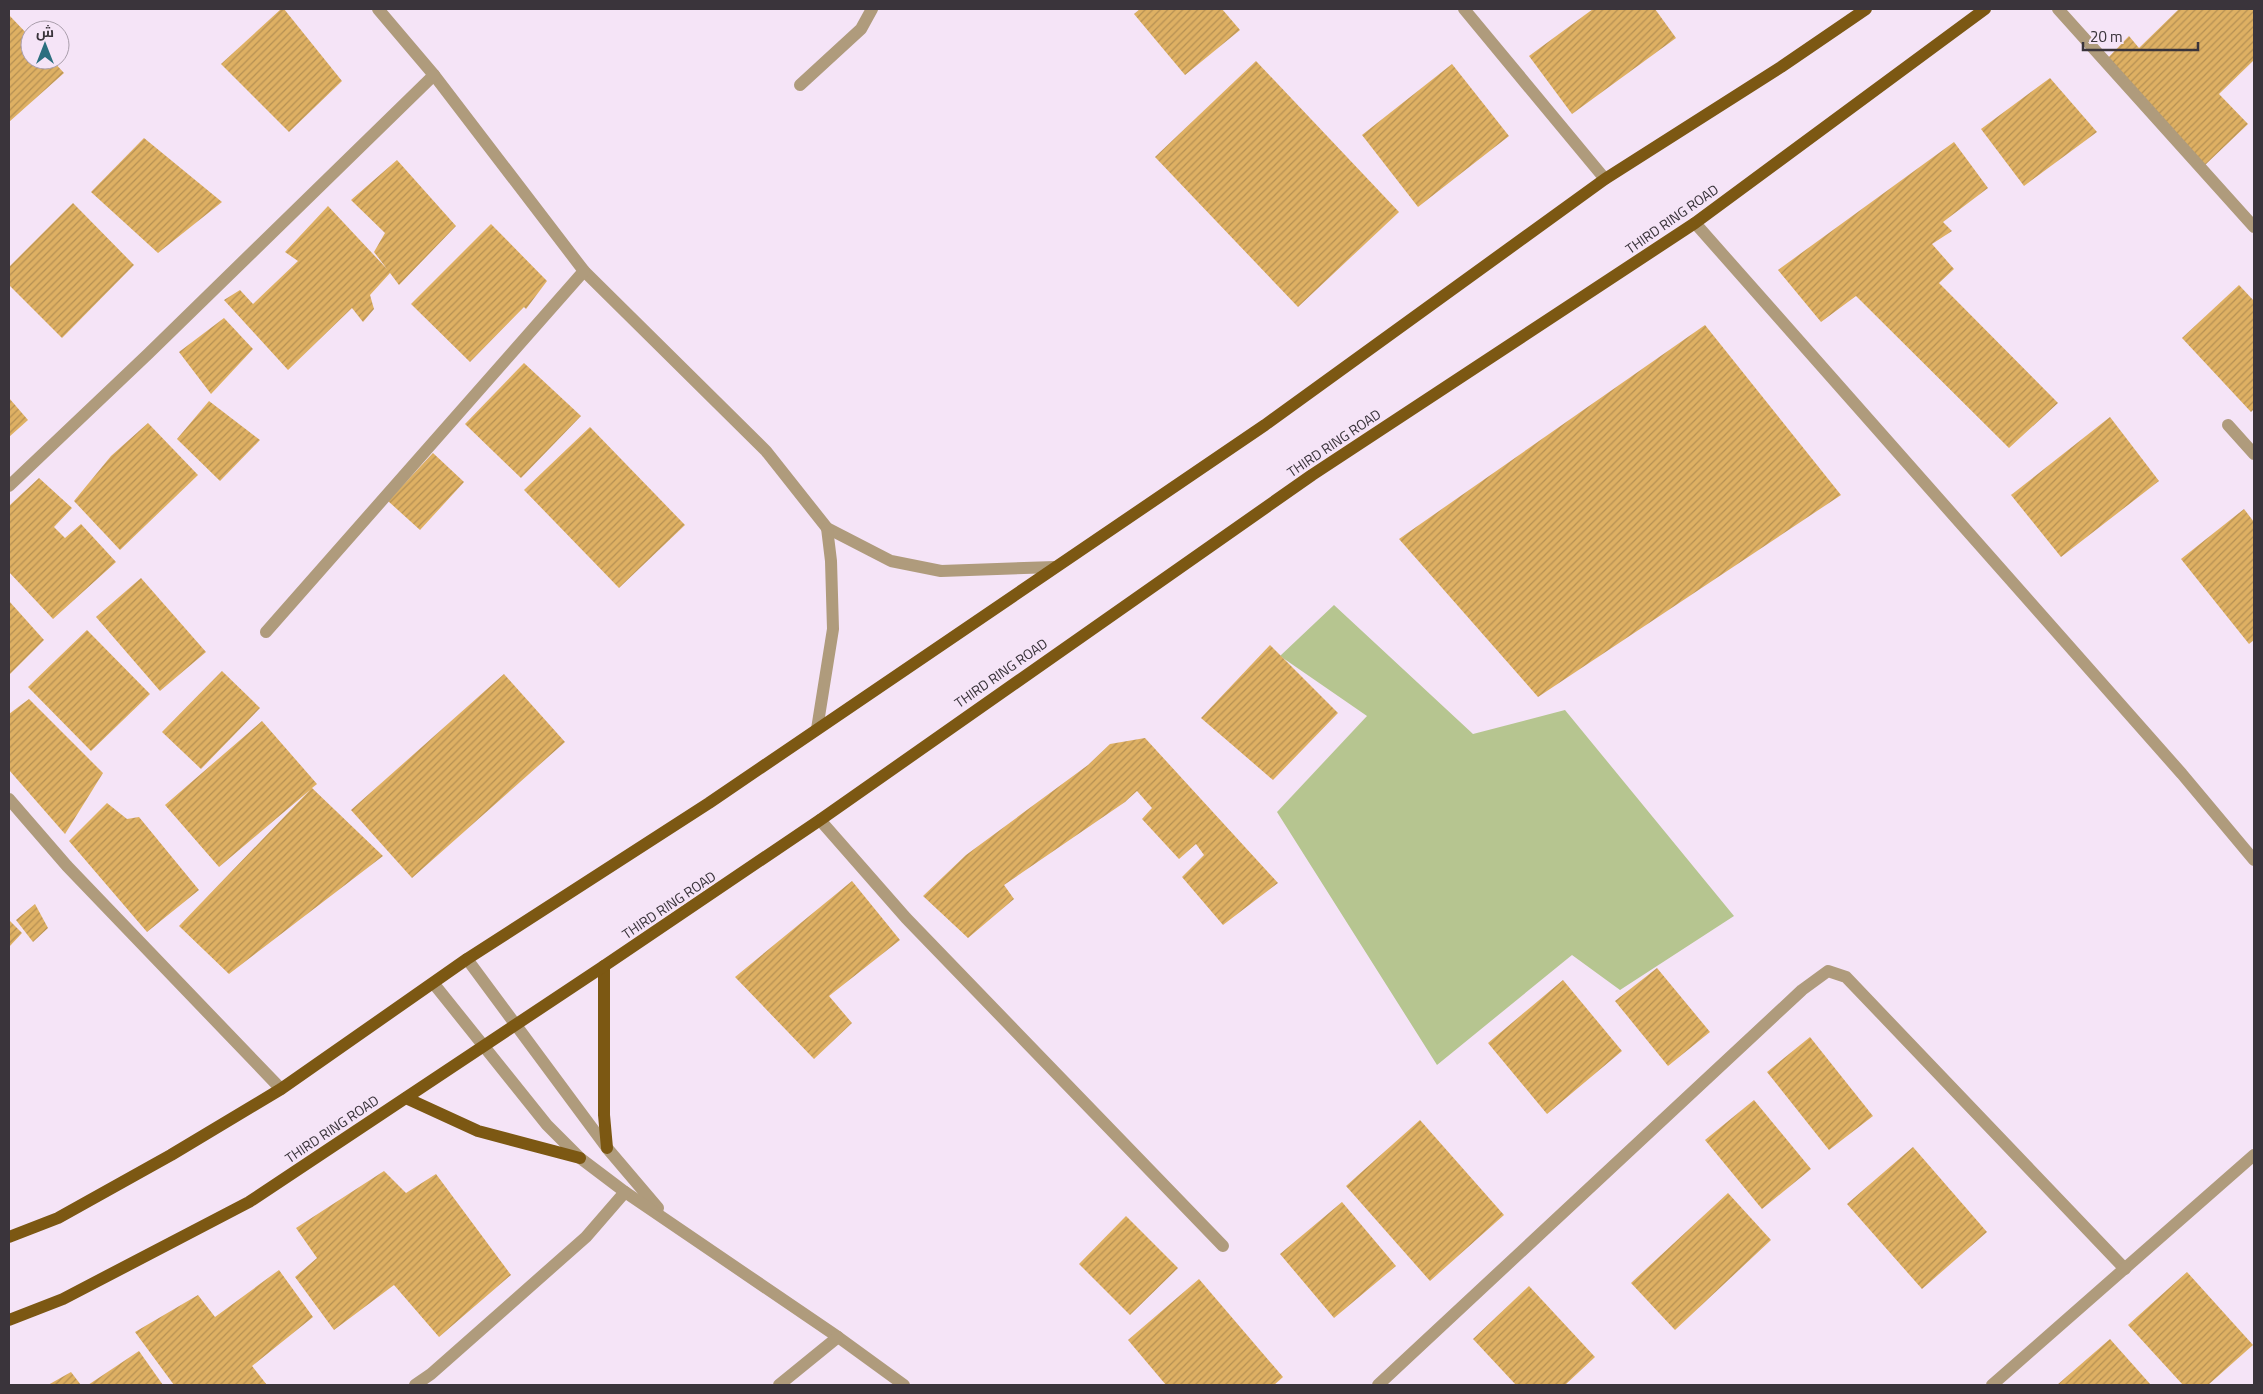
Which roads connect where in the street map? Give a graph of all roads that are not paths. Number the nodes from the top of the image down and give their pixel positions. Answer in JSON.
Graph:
{"nodes":[{"id":1,"x":378,"y":9,"type":"edge"},
{"id":2,"x":872,"y":9,"type":"edge"},
{"id":3,"x":1464,"y":9,"type":"edge"},
{"id":4,"x":1866,"y":9,"type":"edge"},
{"id":5,"x":1984,"y":9,"type":"edge"},
{"id":6,"x":2058,"y":9,"type":"edge"},
{"id":7,"x":434,"y":75,"type":"junction"},
{"id":8,"x":800,"y":85,"type":"dead end"},
{"id":9,"x":1605,"y":179,"type":"junction"},
{"id":10,"x":1695,"y":223,"type":"junction"},
{"id":11,"x":2254,"y":227,"type":"edge"},
{"id":12,"x":584,"y":271,"type":"junction"},
{"id":13,"x":2228,"y":425,"type":"dead end"},
{"id":14,"x":2254,"y":454,"type":"edge"},
{"id":15,"x":9,"y":486,"type":"edge"},
{"id":16,"x":827,"y":528,"type":"junction"},
{"id":17,"x":1055,"y":567,"type":"junction"},
{"id":18,"x":266,"y":632,"type":"dead end"},
{"id":19,"x":817,"y":728,"type":"junction"},
{"id":20,"x":9,"y":799,"type":"edge"},
{"id":21,"x":820,"y":820,"type":"junction"},
{"id":22,"x":2254,"y":860,"type":"edge"},
{"id":23,"x":467,"y":959,"type":"junction"},
{"id":24,"x":604,"y":966,"type":"junction"},
{"id":25,"x":434,"y":984,"type":"junction"},
{"id":26,"x":516,"y":1024,"type":"junction"},
{"id":27,"x":483,"y":1046,"type":"junction"},
{"id":28,"x":281,"y":1089,"type":"junction"},
{"id":29,"x":406,"y":1098,"type":"junction"},
{"id":30,"x":607,"y":1148,"type":"junction"},
{"id":31,"x":2254,"y":1155,"type":"edge"},
{"id":32,"x":580,"y":1158,"type":"junction"},
{"id":33,"x":625,"y":1192,"type":"junction"},
{"id":34,"x":666,"y":1218,"type":"junction"},
{"id":35,"x":9,"y":1237,"type":"edge"},
{"id":36,"x":1223,"y":1246,"type":"dead end"},
{"id":37,"x":2125,"y":1269,"type":"junction"},
{"id":38,"x":9,"y":1320,"type":"edge"},
{"id":39,"x":838,"y":1337,"type":"junction"},
{"id":40,"x":415,"y":1385,"type":"edge"},
{"id":41,"x":779,"y":1385,"type":"edge"},
{"id":42,"x":904,"y":1385,"type":"edge"},
{"id":43,"x":1378,"y":1385,"type":"edge"},
{"id":44,"x":1992,"y":1385,"type":"edge"}],
"edges":[{"from":1,"to":7,"type":"street"},
{"from":2,"to":8,"type":"street"},
{"from":3,"to":9,"type":"street"},
{"from":4,"to":9,"type":"main road"},
{"from":5,"to":10,"type":"main road","name":"THIRD RING ROAD"},
{"from":6,"to":11,"type":"street"},
{"from":7,"to":12,"type":"street"},
{"from":7,"to":15,"type":"street"},
{"from":9,"to":17,"type":"main road"},
{"from":10,"to":21,"type":"main road","name":"THIRD RING ROAD"},
{"from":10,"to":22,"type":"street"},
{"from":12,"to":16,"type":"street"},
{"from":12,"to":18,"type":"street"},
{"from":13,"to":14,"type":"street"},
{"from":16,"to":17,"type":"street"},
{"from":16,"to":19,"type":"street"},
{"from":17,"to":19,"type":"main road"},
{"from":19,"to":23,"type":"main road"},
{"from":20,"to":28,"type":"street"},
{"from":21,"to":24,"type":"main road","name":"THIRD RING ROAD"},
{"from":21,"to":36,"type":"street"},
{"from":23,"to":25,"type":"main road"},
{"from":23,"to":26,"type":"street"},
{"from":24,"to":26,"type":"main road","name":"THIRD RING ROAD"},
{"from":24,"to":30,"type":"main road"},
{"from":25,"to":27,"type":"street"},
{"from":25,"to":28,"type":"main road"},
{"from":26,"to":27,"type":"main road","name":"THIRD RING ROAD"},
{"from":26,"to":30,"type":"street"},
{"from":27,"to":29,"type":"main road","name":"THIRD RING ROAD"},
{"from":27,"to":32,"type":"street"},
{"from":28,"to":35,"type":"main road"},
{"from":29,"to":32,"type":"main road"},
{"from":29,"to":38,"type":"main road","name":"THIRD RING ROAD"},
{"from":30,"to":34,"type":"street"},
{"from":31,"to":37,"type":"street"},
{"from":32,"to":33,"type":"street"},
{"from":33,"to":34,"type":"street"},
{"from":33,"to":40,"type":"street"},
{"from":34,"to":39,"type":"street"},
{"from":37,"to":43,"type":"street"},
{"from":37,"to":44,"type":"street"},
{"from":39,"to":41,"type":"street"},
{"from":39,"to":42,"type":"street"}]}
